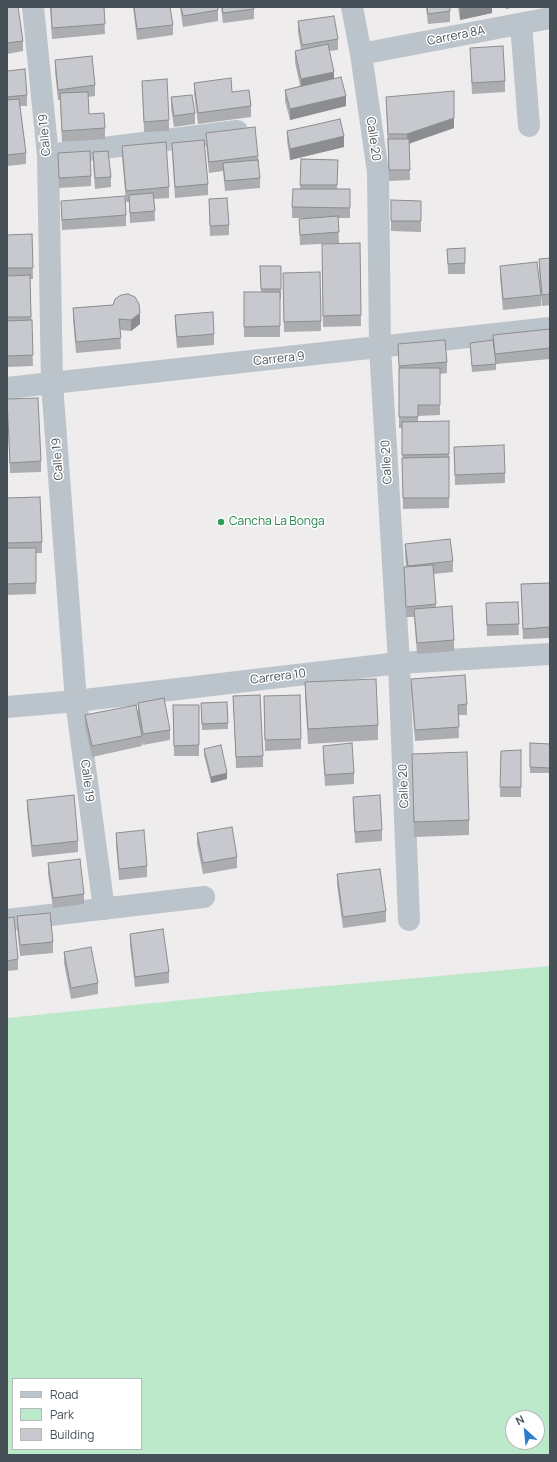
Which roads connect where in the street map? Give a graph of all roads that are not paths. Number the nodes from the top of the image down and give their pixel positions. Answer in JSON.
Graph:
{"nodes":[{"id":1,"x":33,"y":7,"type":"edge"},
{"id":2,"x":352,"y":7,"type":"edge"},
{"id":3,"x":550,"y":18,"type":"edge"},
{"id":4,"x":521,"y":24,"type":"junction"},
{"id":5,"x":361,"y":54,"type":"junction"},
{"id":6,"x":529,"y":126,"type":"dead end"},
{"id":7,"x":250,"y":129,"type":"edge"},
{"id":8,"x":48,"y":156,"type":"junction"},
{"id":9,"x":550,"y":328,"type":"edge"},
{"id":10,"x":380,"y":348,"type":"junction"},
{"id":11,"x":52,"y":384,"type":"junction"},
{"id":12,"x":7,"y":388,"type":"edge"},
{"id":13,"x":550,"y":654,"type":"edge"},
{"id":14,"x":399,"y":663,"type":"junction"},
{"id":15,"x":76,"y":701,"type":"junction"},
{"id":16,"x":7,"y":707,"type":"edge"},
{"id":17,"x":204,"y":896,"type":"dead end"},
{"id":18,"x":104,"y":909,"type":"junction"},
{"id":19,"x":7,"y":920,"type":"edge"},
{"id":20,"x":409,"y":920,"type":"dead end"}],
"edges":[{"from":1,"to":8,"type":"street","name":"Calle 19"},
{"from":2,"to":5,"type":"street","name":"Calle 20"},
{"from":3,"to":4,"type":"street","name":"Carrera 8A"},
{"from":4,"to":5,"type":"street","name":"Carrera 8A"},
{"from":4,"to":6,"type":"street"},
{"from":5,"to":10,"type":"street","name":"Calle 20"},
{"from":7,"to":8,"type":"street"},
{"from":8,"to":11,"type":"street","name":"Calle 19"},
{"from":9,"to":10,"type":"street","name":"Carrera 9"},
{"from":10,"to":11,"type":"street","name":"Carrera 9"},
{"from":10,"to":14,"type":"street","name":"Calle 20"},
{"from":11,"to":12,"type":"street","name":"Carrera 9"},
{"from":11,"to":15,"type":"street","name":"Calle 19"},
{"from":13,"to":14,"type":"street","name":"Carrera 10"},
{"from":14,"to":15,"type":"street","name":"Carrera 10"},
{"from":14,"to":20,"type":"street","name":"Calle 20"},
{"from":15,"to":16,"type":"street","name":"Carrera 10"},
{"from":15,"to":18,"type":"street","name":"Calle 19"},
{"from":17,"to":18,"type":"street"},
{"from":18,"to":19,"type":"street"}]}
